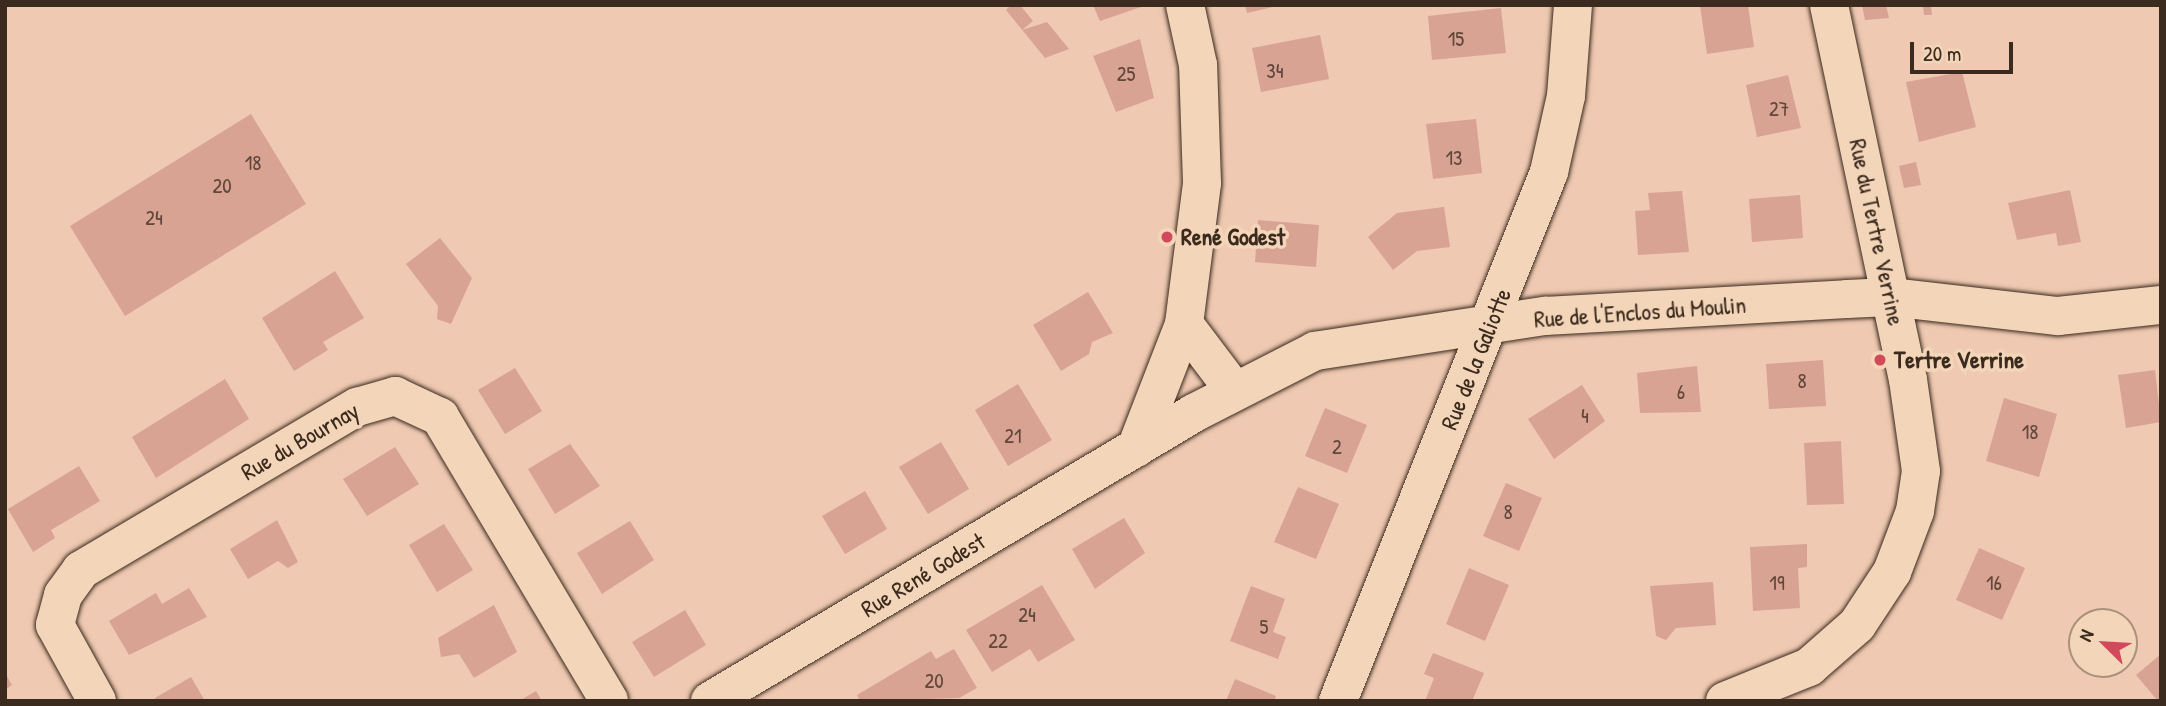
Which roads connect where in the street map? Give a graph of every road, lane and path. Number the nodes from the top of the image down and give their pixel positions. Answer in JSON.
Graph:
{"nodes":[{"id":1,"x":1185,"y":5,"type":"edge"},
{"id":2,"x":1573,"y":5,"type":"edge"},
{"id":3,"x":1829,"y":5,"type":"edge"},
{"id":4,"x":1890,"y":297,"type":"junction"},
{"id":5,"x":2161,"y":305,"type":"edge"},
{"id":6,"x":1184,"y":324,"type":"junction"},
{"id":7,"x":1490,"y":324,"type":"junction"},
{"id":8,"x":1168,"y":364,"type":"junction"},
{"id":9,"x":1234,"y":390,"type":"junction"},
{"id":10,"x":1194,"y":413,"type":"junction"},
{"id":11,"x":1136,"y":448,"type":"junction"},
{"id":12,"x":97,"y":701,"type":"edge"},
{"id":13,"x":609,"y":701,"type":"edge"},
{"id":14,"x":710,"y":701,"type":"edge"},
{"id":15,"x":1338,"y":701,"type":"edge"},
{"id":16,"x":1725,"y":701,"type":"edge"}],
"edges":[{"from":1,"to":6,"type":"street"},
{"from":2,"to":7,"type":"street","name":"Rue de la Galiotte"},
{"from":3,"to":4,"type":"street","name":"Rue du Tertre Verrine"},
{"from":4,"to":5,"type":"street","name":"Rue de l'Enclos du Moulin"},
{"from":4,"to":7,"type":"street","name":"Rue de l'Enclos du Moulin"},
{"from":4,"to":16,"type":"street","name":"Rue du Tertre Verrine"},
{"from":6,"to":8,"type":"street"},
{"from":6,"to":9,"type":"street"},
{"from":7,"to":9,"type":"street","name":"Rue de l'Enclos du Moulin"},
{"from":7,"to":15,"type":"street","name":"Rue de la Galiotte"},
{"from":8,"to":10,"type":"street"},
{"from":8,"to":11,"type":"street"},
{"from":9,"to":10,"type":"street","name":"Rue René Godest"},
{"from":10,"to":11,"type":"street","name":"Rue René Godest"},
{"from":11,"to":14,"type":"street","name":"Rue René Godest"},
{"from":12,"to":13,"type":"street","name":"Rue du Bournay"}]}
